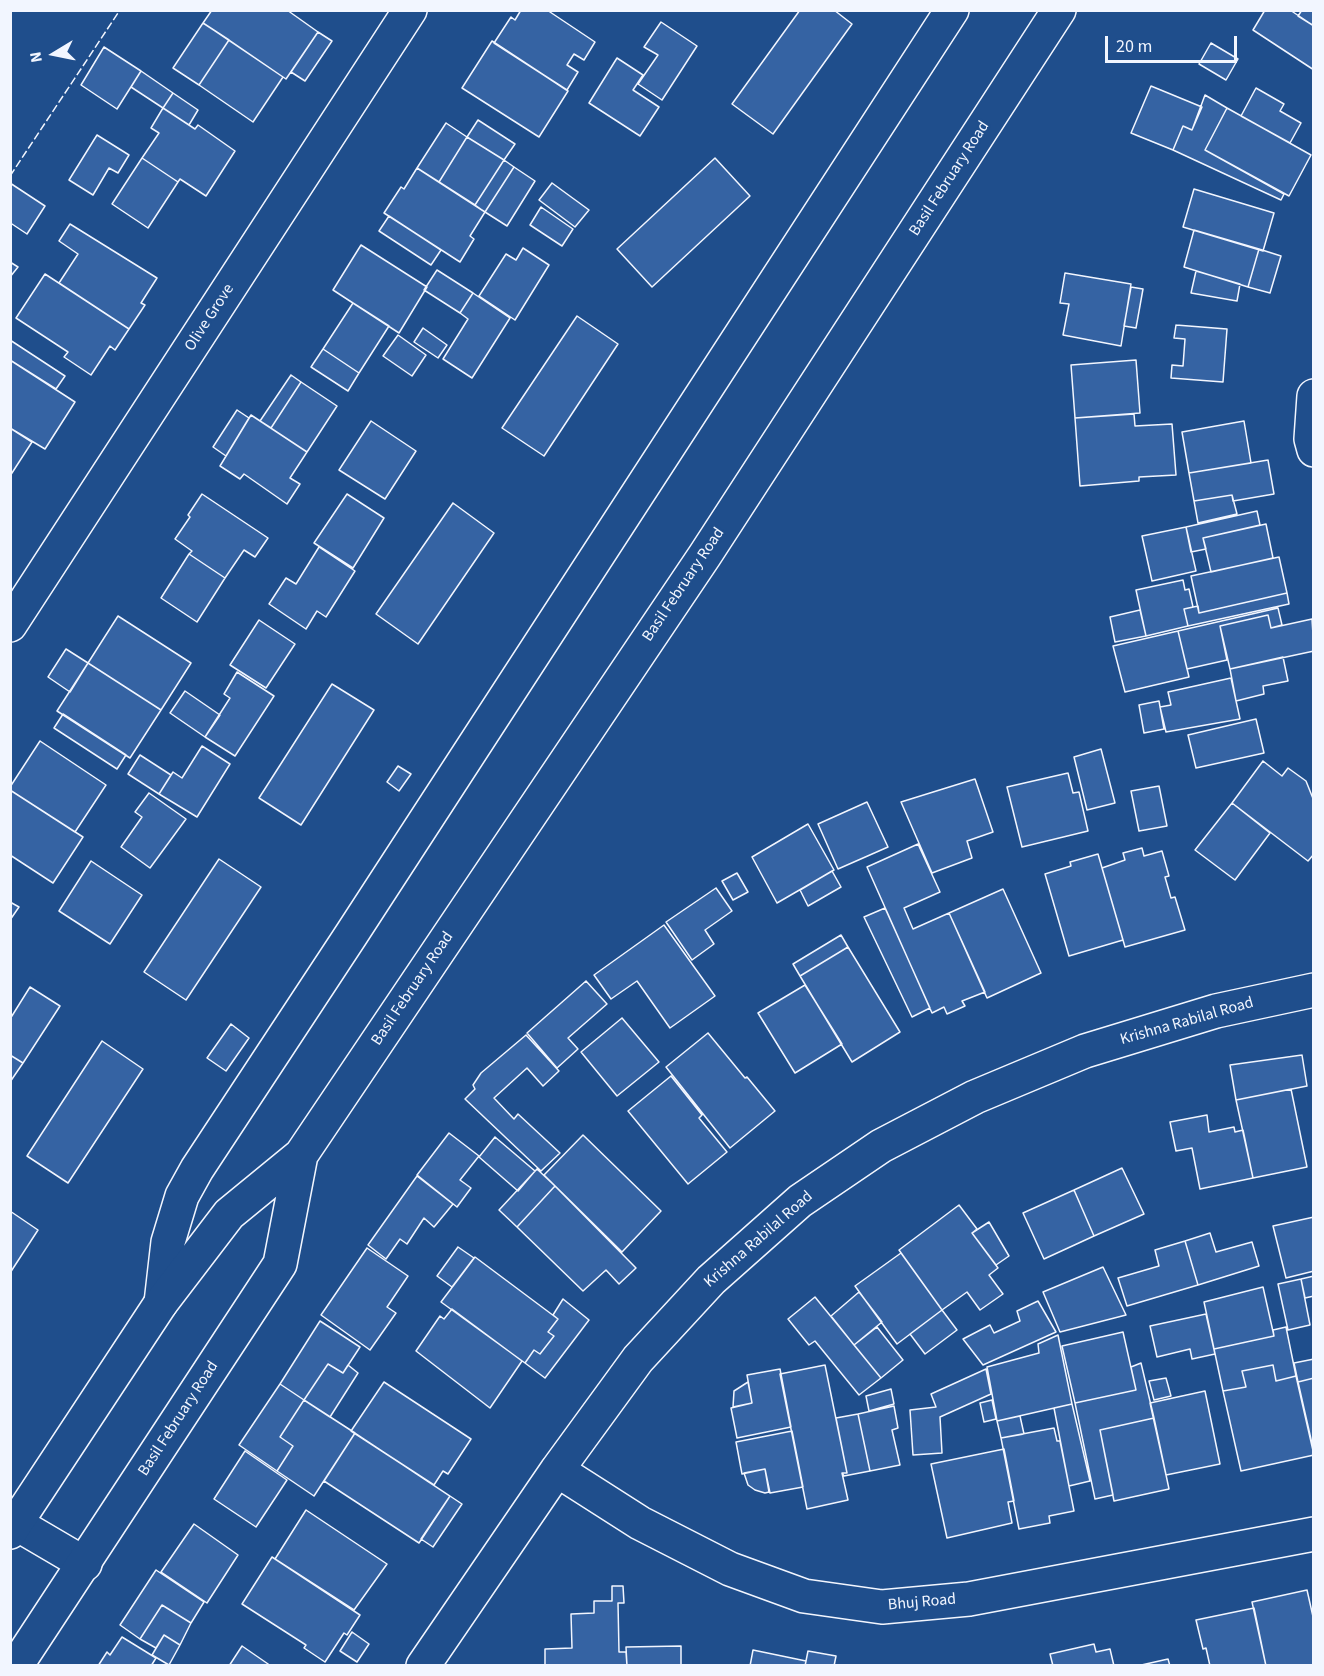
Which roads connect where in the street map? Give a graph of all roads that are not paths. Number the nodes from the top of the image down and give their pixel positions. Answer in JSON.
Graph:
{"nodes":[{"id":1,"x":410,"y":10,"type":"edge"},
{"id":2,"x":952,"y":10,"type":"edge"},
{"id":3,"x":1059,"y":10,"type":"edge"},
{"id":4,"x":1314,"y":396,"type":"edge"},
{"id":5,"x":1314,"y":450,"type":"edge"},
{"id":6,"x":10,"y":625,"type":"edge"},
{"id":7,"x":1314,"y":990,"type":"edge"},
{"id":8,"x":301,"y":1155,"type":"junction"},
{"id":9,"x":161,"y":1304,"type":"junction"},
{"id":10,"x":557,"y":1470,"type":"junction"},
{"id":11,"x":12,"y":1525,"type":"edge"},
{"id":12,"x":1314,"y":1534,"type":"edge"},
{"id":13,"x":85,"y":1564,"type":"junction"},
{"id":14,"x":16,"y":1665,"type":"edge"},
{"id":15,"x":423,"y":1665,"type":"edge"}],
"edges":[{"from":1,"to":6,"type":"street","name":"Olive Grove"},
{"from":2,"to":9,"type":"street"},
{"from":3,"to":8,"type":"street","name":"Basil February Road"},
{"from":4,"to":5,"type":"street"},
{"from":7,"to":10,"type":"street","name":"Krishna Rabilal Road"},
{"from":8,"to":9,"type":"street","name":"Basil February Road"},
{"from":8,"to":13,"type":"street","name":"Basil February Road"},
{"from":9,"to":11,"type":"street","name":"Basil February Road"},
{"from":10,"to":12,"type":"street","name":"Bhuj Road"},
{"from":10,"to":15,"type":"street","name":"Krishna Rabilal Road"},
{"from":11,"to":13,"type":"street"},
{"from":13,"to":14,"type":"street","name":"Basil February Road"}]}
